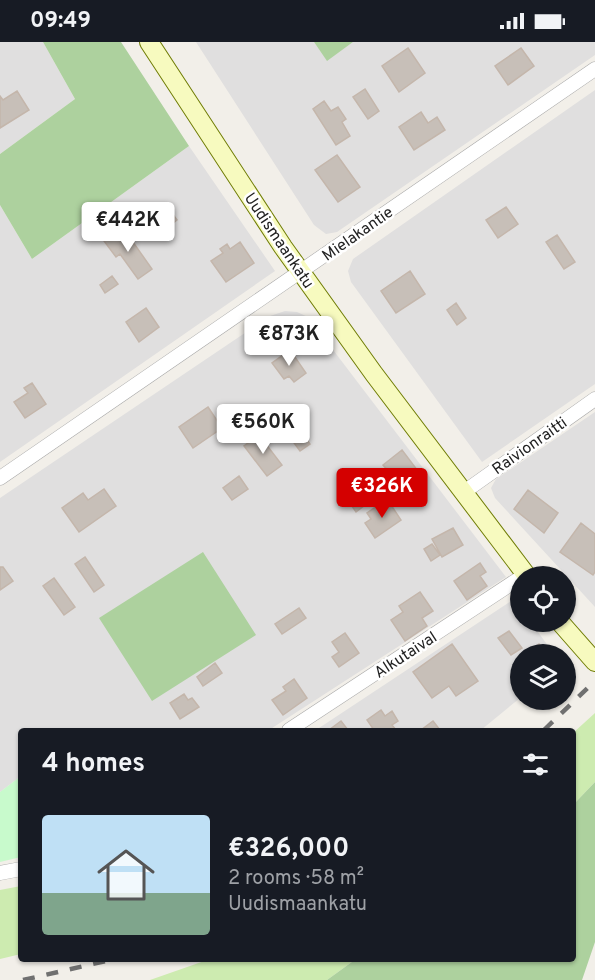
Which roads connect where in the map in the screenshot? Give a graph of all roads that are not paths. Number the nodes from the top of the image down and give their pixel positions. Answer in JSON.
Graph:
{"nodes":[{"id":1,"x":148,"y":42,"type":"edge"},
{"id":2,"x":595,"y":69,"type":"edge"},
{"id":3,"x":301,"y":272,"type":"junction"},
{"id":4,"x":595,"y":399,"type":"edge"},
{"id":5,"x":0,"y":478,"type":"edge"},
{"id":6,"x":464,"y":492,"type":"junction"},
{"id":7,"x":517,"y":566,"type":"edge"},
{"id":8,"x":510,"y":585,"type":"edge"},
{"id":9,"x":569,"y":632,"type":"edge"},
{"id":10,"x":595,"y":662,"type":"edge"},
{"id":11,"x":292,"y":728,"type":"edge"},
{"id":12,"x":18,"y":870,"type":"edge"},
{"id":13,"x":0,"y":873,"type":"edge"}],
"edges":[{"from":1,"to":3,"type":"street","name":"Uudismaankatu"},
{"from":2,"to":3,"type":"street","name":"Mielakantie"},
{"from":3,"to":5,"type":"street","name":"Mielakantie"},
{"from":3,"to":6,"type":"street","name":"Uudismaankatu"},
{"from":4,"to":6,"type":"street","name":"Raivionraitti"},
{"from":6,"to":7,"type":"street","name":"Uudismaankatu"},
{"from":8,"to":11,"type":"street","name":"Alkutaival"},
{"from":9,"to":10,"type":"street"},
{"from":12,"to":13,"type":"street"}]}
